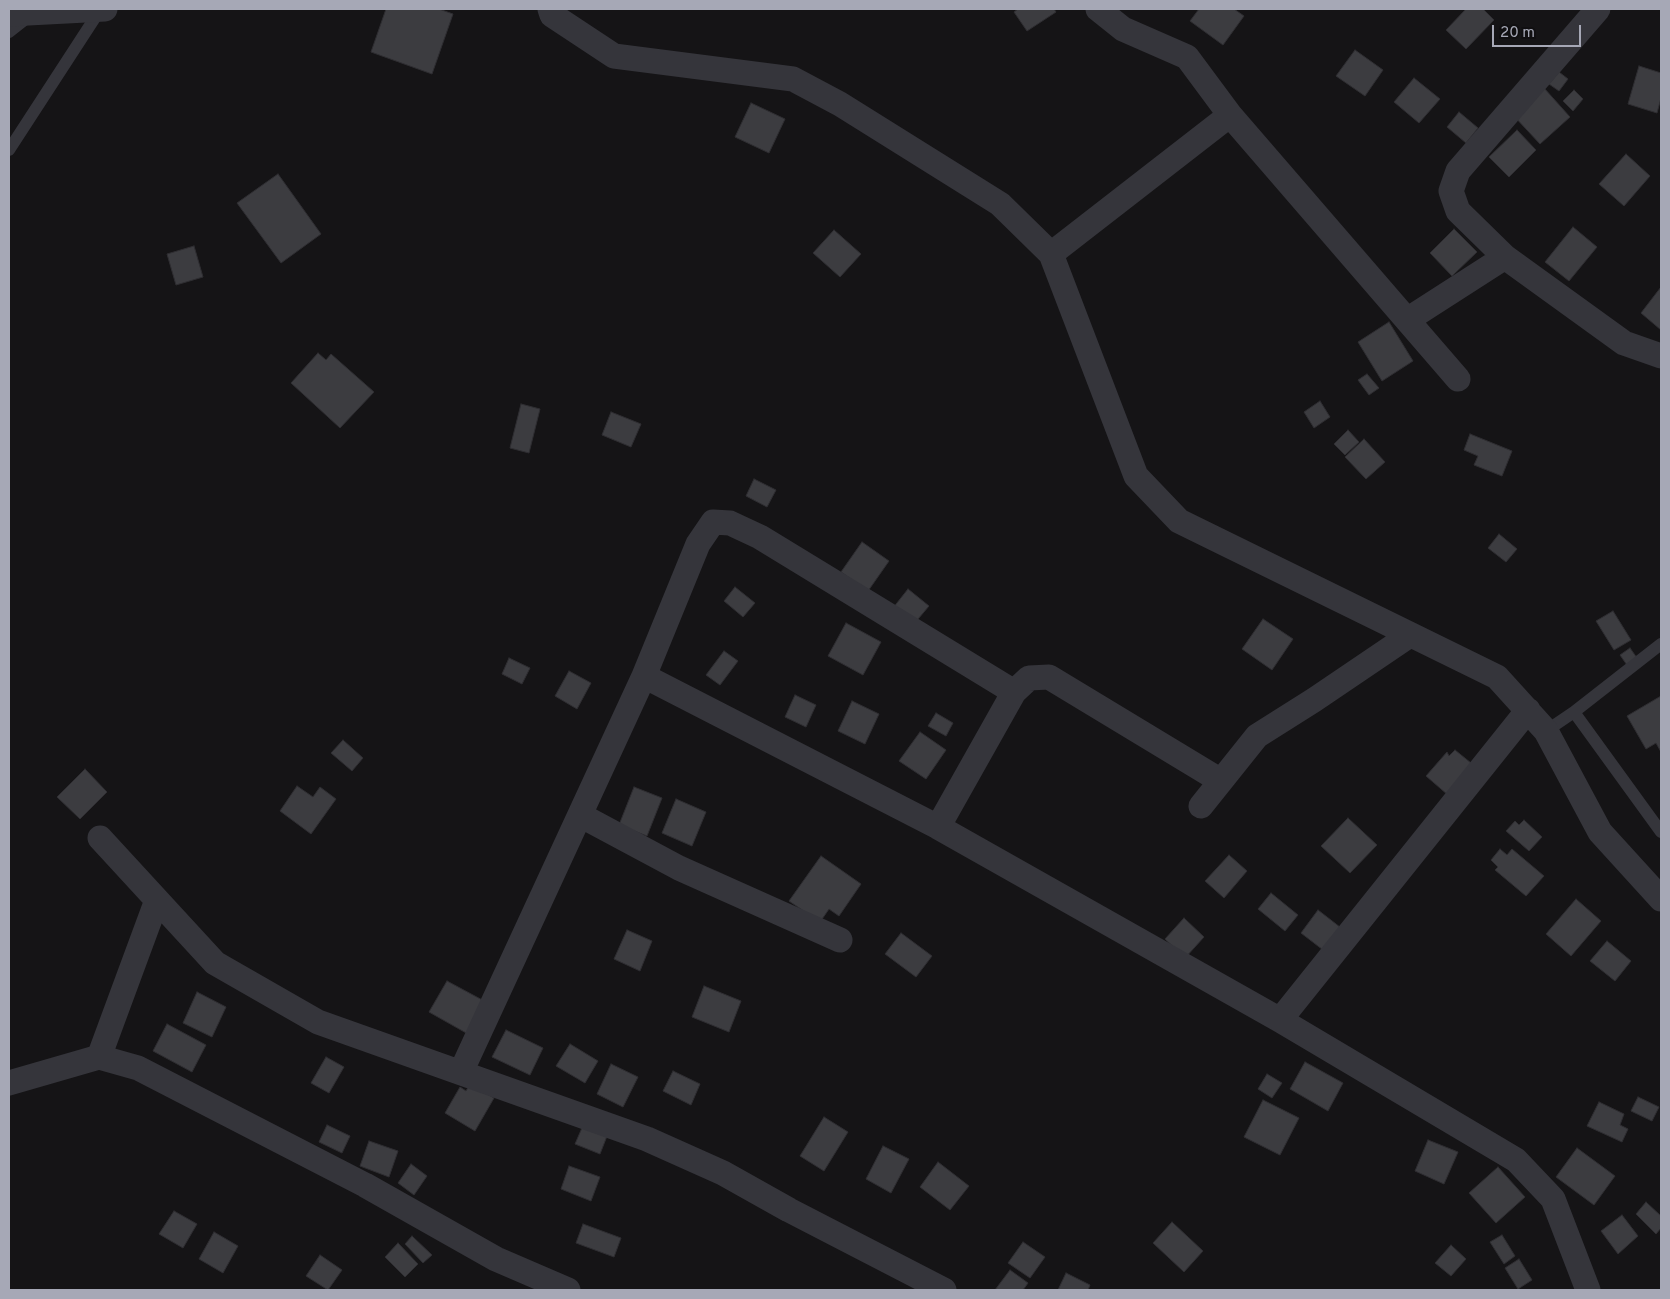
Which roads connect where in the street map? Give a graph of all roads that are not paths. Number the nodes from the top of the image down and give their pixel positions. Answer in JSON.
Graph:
{"nodes":[{"id":1,"x":103,"y":9,"type":"edge"},
{"id":2,"x":550,"y":9,"type":"edge"},
{"id":3,"x":1098,"y":9,"type":"edge"},
{"id":4,"x":1598,"y":9,"type":"edge"},
{"id":5,"x":34,"y":12,"type":"junction"},
{"id":6,"x":9,"y":14,"type":"edge"},
{"id":7,"x":9,"y":32,"type":"edge"},
{"id":8,"x":1230,"y":115,"type":"junction"},
{"id":9,"x":9,"y":150,"type":"edge"},
{"id":10,"x":1051,"y":254,"type":"junction"},
{"id":11,"x":1506,"y":257,"type":"junction"},
{"id":12,"x":1407,"y":320,"type":"junction"},
{"id":13,"x":1661,"y":356,"type":"edge"},
{"id":14,"x":1458,"y":378,"type":"dead end"},
{"id":15,"x":1410,"y":635,"type":"junction"},
{"id":16,"x":1661,"y":644,"type":"edge"},
{"id":17,"x":644,"y":676,"type":"junction"},
{"id":18,"x":1014,"y":692,"type":"junction"},
{"id":19,"x":1528,"y":710,"type":"junction"},
{"id":20,"x":1574,"y":712,"type":"junction"},
{"id":21,"x":1546,"y":731,"type":"junction"},
{"id":22,"x":1221,"y":781,"type":"junction"},
{"id":23,"x":1201,"y":806,"type":"dead end"},
{"id":24,"x":580,"y":815,"type":"junction"},
{"id":25,"x":938,"y":827,"type":"junction"},
{"id":26,"x":1661,"y":832,"type":"edge"},
{"id":27,"x":100,"y":838,"type":"dead end"},
{"id":28,"x":1661,"y":899,"type":"edge"},
{"id":29,"x":157,"y":900,"type":"junction"},
{"id":30,"x":840,"y":940,"type":"dead end"},
{"id":31,"x":1280,"y":1020,"type":"junction"},
{"id":32,"x":98,"y":1057,"type":"junction"},
{"id":33,"x":461,"y":1072,"type":"junction"},
{"id":34,"x":9,"y":1083,"type":"edge"},
{"id":35,"x":568,"y":1290,"type":"edge"},
{"id":36,"x":944,"y":1290,"type":"edge"},
{"id":37,"x":1588,"y":1290,"type":"edge"}],
"edges":[{"from":1,"to":5,"type":"street"},
{"from":1,"to":9,"type":"lane"},
{"from":2,"to":10,"type":"street"},
{"from":3,"to":8,"type":"street"},
{"from":4,"to":11,"type":"street"},
{"from":5,"to":6,"type":"street"},
{"from":5,"to":7,"type":"lane"},
{"from":8,"to":10,"type":"street"},
{"from":8,"to":12,"type":"street"},
{"from":10,"to":15,"type":"street"},
{"from":11,"to":12,"type":"street"},
{"from":11,"to":13,"type":"street"},
{"from":12,"to":14,"type":"street"},
{"from":15,"to":19,"type":"street"},
{"from":15,"to":22,"type":"street"},
{"from":16,"to":20,"type":"lane"},
{"from":17,"to":18,"type":"street"},
{"from":17,"to":24,"type":"street"},
{"from":17,"to":25,"type":"street"},
{"from":18,"to":22,"type":"street"},
{"from":18,"to":25,"type":"street"},
{"from":19,"to":21,"type":"street"},
{"from":19,"to":31,"type":"street"},
{"from":20,"to":21,"type":"lane"},
{"from":20,"to":26,"type":"lane"},
{"from":21,"to":28,"type":"street"},
{"from":22,"to":23,"type":"street"},
{"from":24,"to":30,"type":"street"},
{"from":24,"to":33,"type":"street"},
{"from":25,"to":31,"type":"street"},
{"from":27,"to":29,"type":"street"},
{"from":29,"to":32,"type":"street"},
{"from":29,"to":33,"type":"street"},
{"from":31,"to":37,"type":"street"},
{"from":32,"to":34,"type":"street"},
{"from":32,"to":35,"type":"street"},
{"from":33,"to":36,"type":"street"}]}
